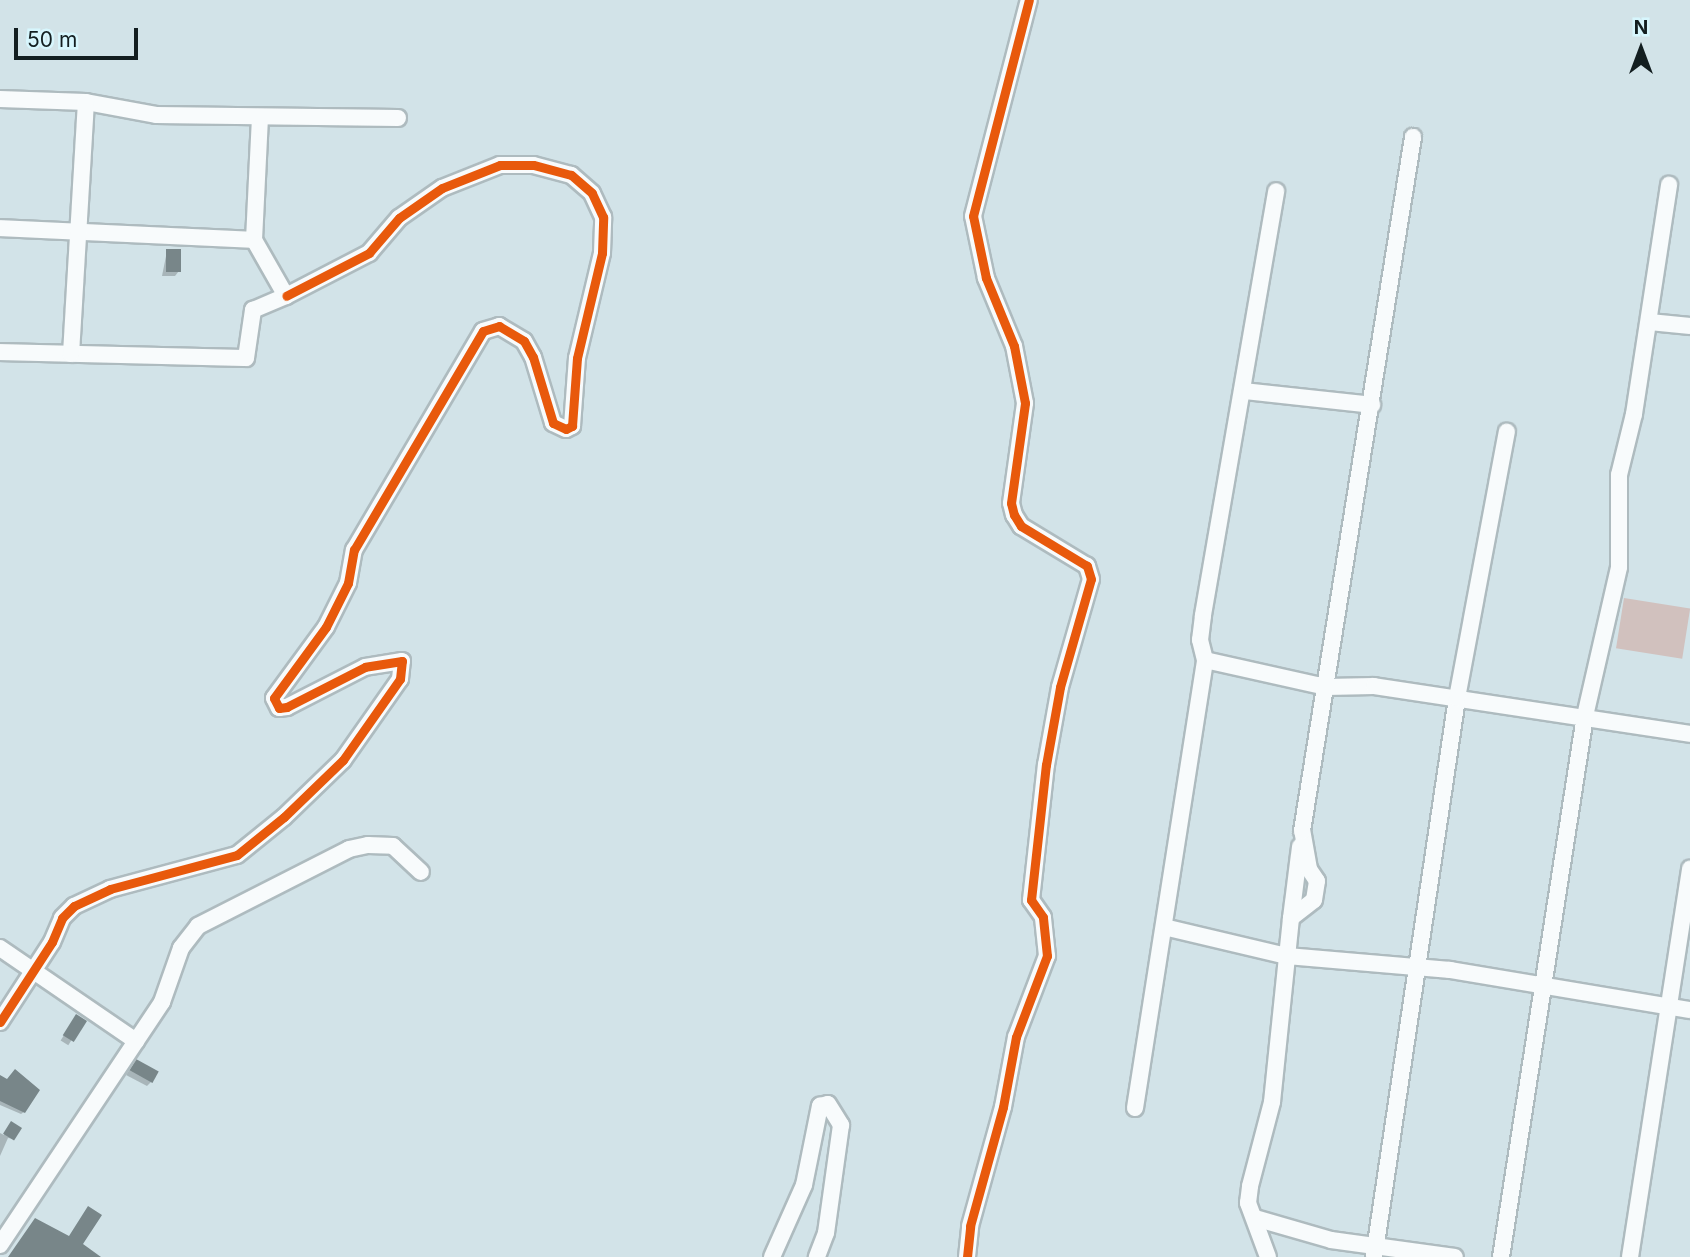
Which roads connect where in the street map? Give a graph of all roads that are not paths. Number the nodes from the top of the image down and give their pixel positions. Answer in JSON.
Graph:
{"nodes":[{"id":1,"x":1030,"y":0,"type":"edge"},
{"id":2,"x":0,"y":99,"type":"edge"},
{"id":3,"x":86,"y":102,"type":"junction"},
{"id":4,"x":398,"y":118,"type":"dead end"},
{"id":5,"x":260,"y":119,"type":"junction"},
{"id":6,"x":1413,"y":137,"type":"dead end"},
{"id":7,"x":1669,"y":185,"type":"dead end"},
{"id":8,"x":1276,"y":191,"type":"dead end"},
{"id":9,"x":0,"y":228,"type":"edge"},
{"id":10,"x":80,"y":232,"type":"junction"},
{"id":11,"x":254,"y":240,"type":"junction"},
{"id":12,"x":286,"y":296,"type":"junction"},
{"id":13,"x":1650,"y":322,"type":"junction"},
{"id":14,"x":1690,"y":326,"type":"edge"},
{"id":15,"x":0,"y":352,"type":"edge"},
{"id":16,"x":71,"y":354,"type":"junction"},
{"id":17,"x":1244,"y":391,"type":"junction"},
{"id":18,"x":1372,"y":405,"type":"junction"},
{"id":19,"x":1507,"y":432,"type":"dead end"},
{"id":20,"x":1205,"y":660,"type":"junction"},
{"id":21,"x":1326,"y":687,"type":"junction"},
{"id":22,"x":1457,"y":698,"type":"junction"},
{"id":23,"x":1585,"y":716,"type":"junction"},
{"id":24,"x":1690,"y":734,"type":"edge"},
{"id":25,"x":1690,"y":869,"type":"edge"},
{"id":26,"x":421,"y":872,"type":"dead end"},
{"id":27,"x":1164,"y":927,"type":"junction"},
{"id":28,"x":0,"y":948,"type":"edge"},
{"id":29,"x":1287,"y":956,"type":"junction"},
{"id":30,"x":1417,"y":968,"type":"junction"},
{"id":31,"x":34,"y":969,"type":"junction"},
{"id":32,"x":1541,"y":986,"type":"junction"},
{"id":33,"x":1670,"y":1006,"type":"junction"},
{"id":34,"x":1690,"y":1010,"type":"edge"},
{"id":35,"x":0,"y":1022,"type":"edge"},
{"id":36,"x":136,"y":1041,"type":"junction"},
{"id":37,"x":1135,"y":1108,"type":"dead end"},
{"id":38,"x":1255,"y":1218,"type":"junction"},
{"id":39,"x":0,"y":1245,"type":"edge"},
{"id":40,"x":1375,"y":1252,"type":"edge"},
{"id":41,"x":772,"y":1257,"type":"edge"},
{"id":42,"x":817,"y":1257,"type":"edge"},
{"id":43,"x":967,"y":1257,"type":"edge"},
{"id":44,"x":1268,"y":1257,"type":"edge"},
{"id":45,"x":1455,"y":1257,"type":"edge"},
{"id":46,"x":1501,"y":1257,"type":"edge"},
{"id":47,"x":1630,"y":1257,"type":"edge"}],
"edges":[{"from":1,"to":43,"type":"street"},
{"from":2,"to":3,"type":"street"},
{"from":3,"to":5,"type":"street"},
{"from":3,"to":10,"type":"street"},
{"from":4,"to":5,"type":"street"},
{"from":5,"to":11,"type":"street"},
{"from":6,"to":18,"type":"street"},
{"from":7,"to":13,"type":"street"},
{"from":8,"to":17,"type":"street"},
{"from":9,"to":10,"type":"street"},
{"from":10,"to":11,"type":"street"},
{"from":10,"to":16,"type":"street"},
{"from":11,"to":12,"type":"street"},
{"from":12,"to":16,"type":"street"},
{"from":12,"to":31,"type":"street"},
{"from":13,"to":14,"type":"street"},
{"from":13,"to":23,"type":"street"},
{"from":15,"to":16,"type":"street"},
{"from":17,"to":18,"type":"street"},
{"from":17,"to":20,"type":"street"},
{"from":18,"to":21,"type":"street"},
{"from":19,"to":22,"type":"street"},
{"from":20,"to":21,"type":"street"},
{"from":20,"to":27,"type":"street"},
{"from":21,"to":22,"type":"street"},
{"from":21,"to":29,"type":"street"},
{"from":22,"to":23,"type":"street"},
{"from":22,"to":30,"type":"street"},
{"from":23,"to":24,"type":"street"},
{"from":23,"to":32,"type":"street"},
{"from":25,"to":33,"type":"street"},
{"from":26,"to":36,"type":"street"},
{"from":27,"to":29,"type":"street"},
{"from":27,"to":37,"type":"street"},
{"from":28,"to":31,"type":"street"},
{"from":29,"to":30,"type":"street"},
{"from":29,"to":38,"type":"street"},
{"from":30,"to":32,"type":"street"},
{"from":30,"to":40,"type":"street"},
{"from":31,"to":35,"type":"street"},
{"from":31,"to":36,"type":"street"},
{"from":32,"to":33,"type":"street"},
{"from":32,"to":46,"type":"street"},
{"from":33,"to":34,"type":"street"},
{"from":33,"to":47,"type":"street"},
{"from":36,"to":39,"type":"street"},
{"from":38,"to":40,"type":"street"},
{"from":38,"to":44,"type":"street"},
{"from":40,"to":45,"type":"street"},
{"from":41,"to":42,"type":"street"}]}
